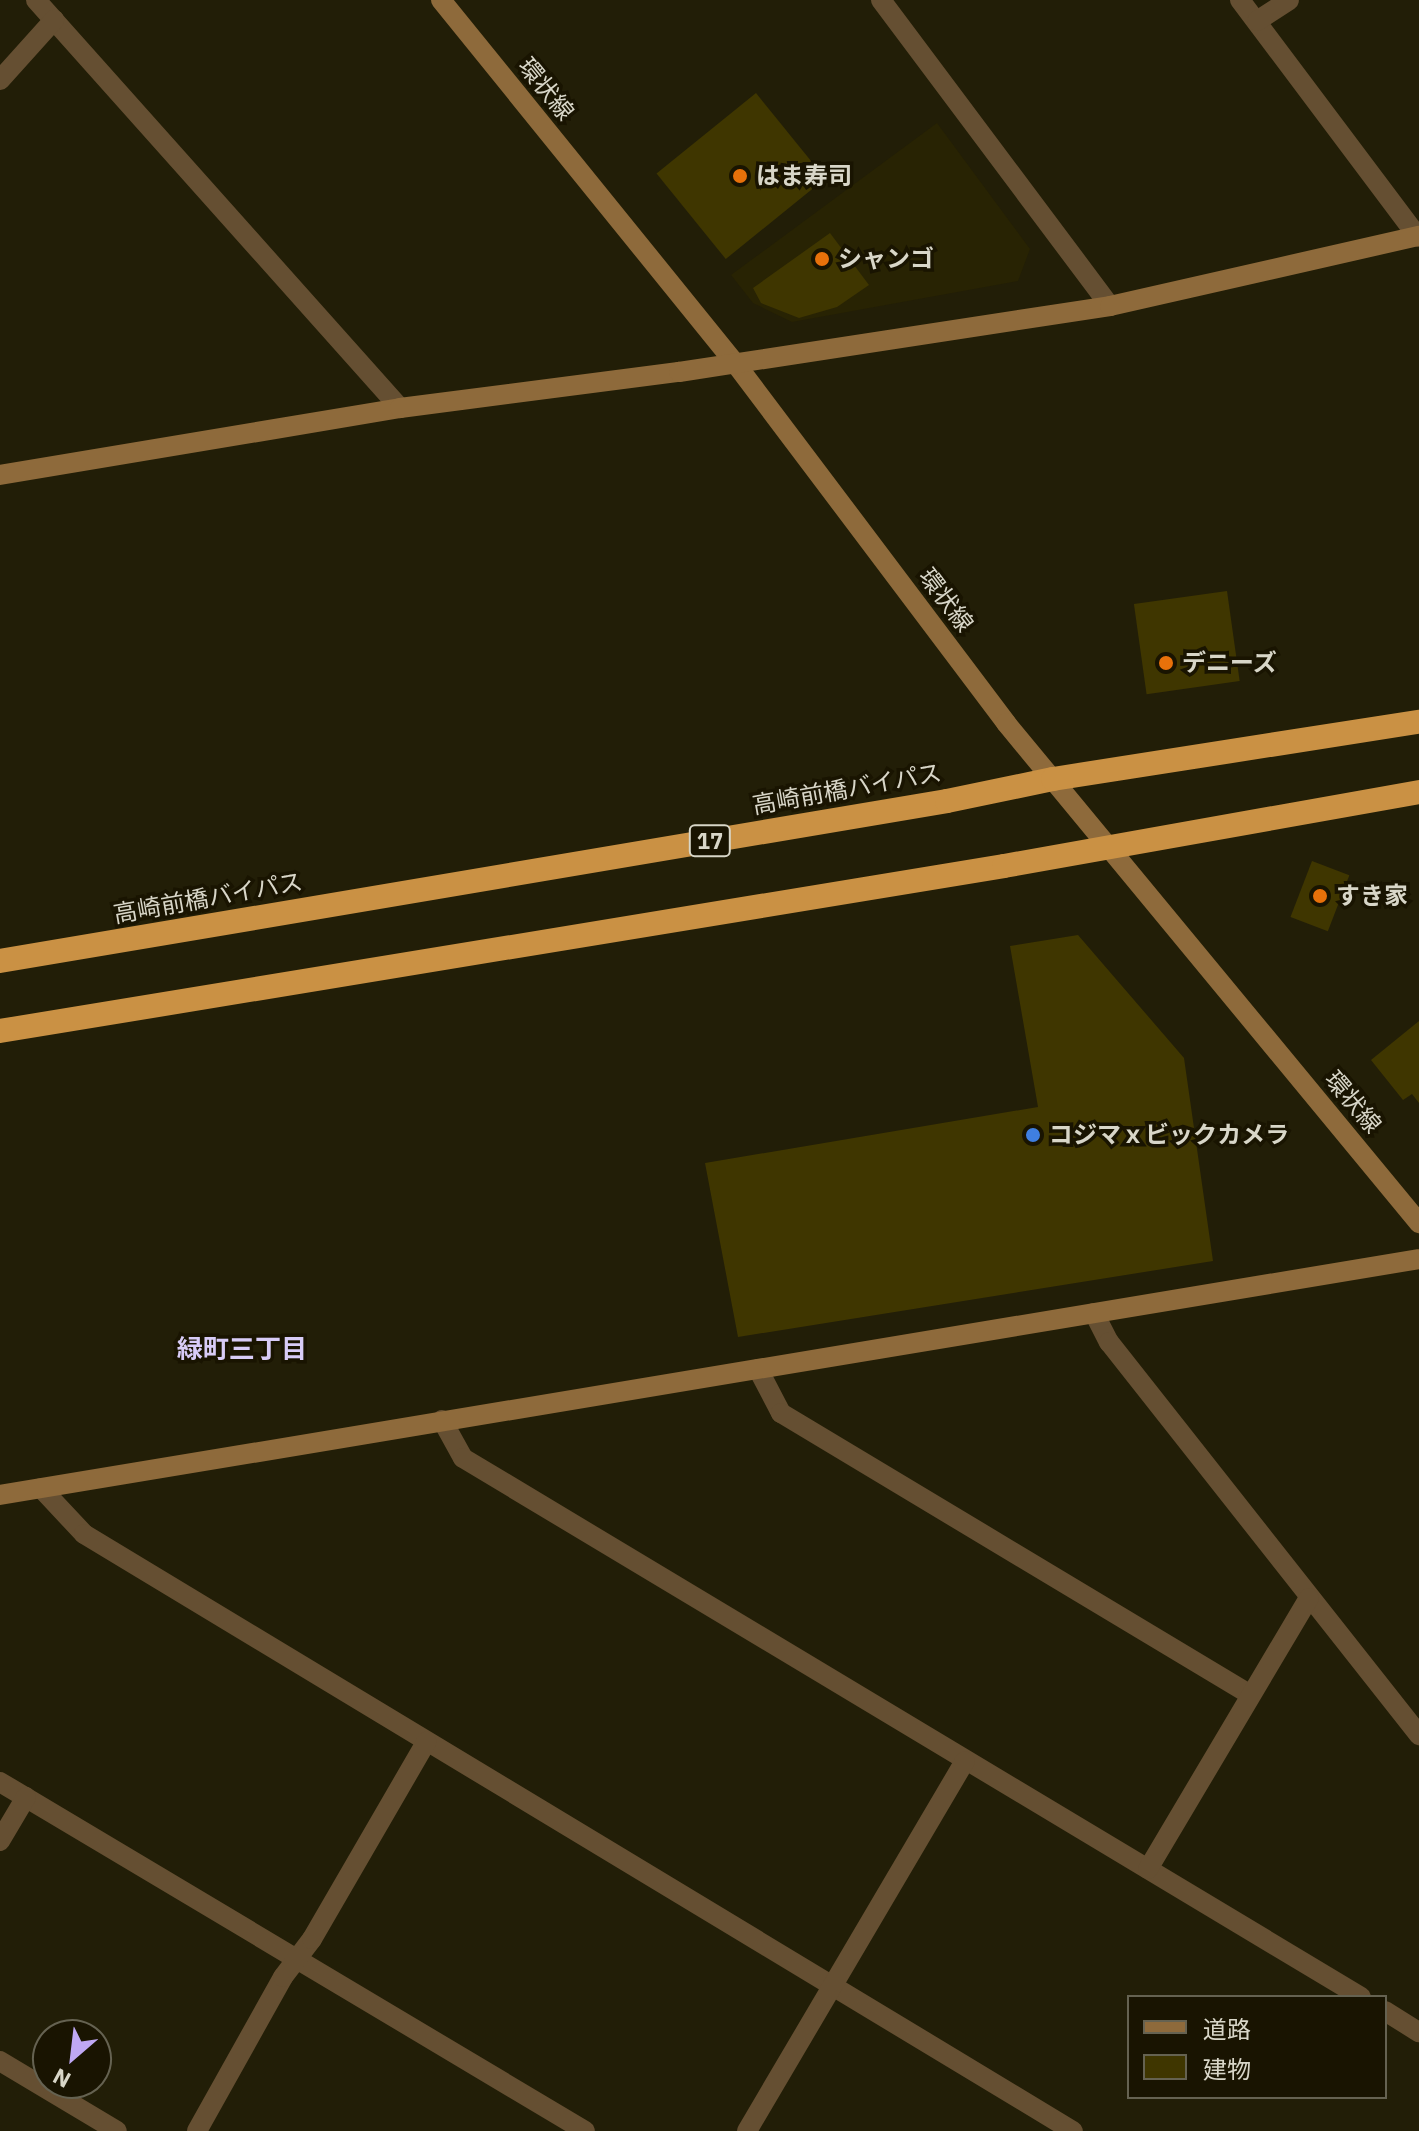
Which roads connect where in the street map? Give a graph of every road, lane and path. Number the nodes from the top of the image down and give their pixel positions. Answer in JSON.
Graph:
{"nodes":[{"id":1,"x":36,"y":0,"type":"edge"},
{"id":2,"x":441,"y":0,"type":"edge"},
{"id":3,"x":881,"y":0,"type":"edge"},
{"id":4,"x":1240,"y":0,"type":"edge"},
{"id":5,"x":1289,"y":0,"type":"edge"},
{"id":6,"x":54,"y":20,"type":"junction"},
{"id":7,"x":1257,"y":21,"type":"junction"},
{"id":8,"x":0,"y":80,"type":"edge"},
{"id":9,"x":1418,"y":236,"type":"edge"},
{"id":10,"x":1110,"y":306,"type":"junction"},
{"id":11,"x":735,"y":363,"type":"junction"},
{"id":12,"x":400,"y":408,"type":"junction"},
{"id":13,"x":0,"y":475,"type":"edge"},
{"id":14,"x":1419,"y":722,"type":"edge"},
{"id":15,"x":1053,"y":779,"type":"junction"},
{"id":16,"x":1419,"y":792,"type":"edge"},
{"id":17,"x":1109,"y":848,"type":"junction"},
{"id":18,"x":0,"y":961,"type":"edge"},
{"id":19,"x":0,"y":1031,"type":"edge"},
{"id":20,"x":1419,"y":1223,"type":"edge"},
{"id":21,"x":1419,"y":1259,"type":"edge"},
{"id":22,"x":1094,"y":1313,"type":"junction"},
{"id":23,"x":758,"y":1369,"type":"junction"},
{"id":24,"x":442,"y":1420,"type":"junction"},
{"id":25,"x":41,"y":1488,"type":"junction"},
{"id":26,"x":0,"y":1495,"type":"edge"},
{"id":27,"x":1309,"y":1598,"type":"junction"},
{"id":28,"x":1249,"y":1694,"type":"junction"},
{"id":29,"x":1419,"y":1735,"type":"edge"},
{"id":30,"x":426,"y":1742,"type":"junction"},
{"id":31,"x":965,"y":1761,"type":"junction"},
{"id":32,"x":0,"y":1782,"type":"edge"},
{"id":33,"x":26,"y":1797,"type":"junction"},
{"id":34,"x":0,"y":1841,"type":"edge"},
{"id":35,"x":1148,"y":1869,"type":"junction"},
{"id":36,"x":299,"y":1959,"type":"junction"},
{"id":37,"x":832,"y":1987,"type":"junction"},
{"id":38,"x":1358,"y":1995,"type":"edge"},
{"id":39,"x":1387,"y":2012,"type":"edge"},
{"id":40,"x":1419,"y":2032,"type":"edge"},
{"id":41,"x":0,"y":2061,"type":"edge"},
{"id":42,"x":117,"y":2131,"type":"edge"},
{"id":43,"x":197,"y":2131,"type":"edge"},
{"id":44,"x":585,"y":2131,"type":"edge"},
{"id":45,"x":747,"y":2131,"type":"edge"},
{"id":46,"x":1073,"y":2131,"type":"edge"}],
"edges":[{"from":1,"to":6,"type":"street"},
{"from":2,"to":11,"type":"street","name":"環状線"},
{"from":3,"to":10,"type":"street"},
{"from":4,"to":7,"type":"street"},
{"from":5,"to":7,"type":"street"},
{"from":6,"to":8,"type":"street"},
{"from":6,"to":12,"type":"street"},
{"from":7,"to":9,"type":"street"},
{"from":9,"to":10,"type":"street"},
{"from":10,"to":11,"type":"street"},
{"from":11,"to":12,"type":"street"},
{"from":11,"to":15,"type":"street","name":"環状線"},
{"from":12,"to":13,"type":"street"},
{"from":14,"to":15,"type":"highway","name":"高崎前橋バイパス","number":"17"},
{"from":15,"to":17,"type":"street","name":"環状線"},
{"from":15,"to":18,"type":"highway","name":"高崎前橋バイパス","number":"17"},
{"from":16,"to":17,"type":"highway"},
{"from":17,"to":19,"type":"highway"},
{"from":17,"to":20,"type":"street","name":"環状線"},
{"from":21,"to":22,"type":"street"},
{"from":22,"to":23,"type":"street"},
{"from":22,"to":27,"type":"street"},
{"from":23,"to":24,"type":"street"},
{"from":23,"to":28,"type":"street"},
{"from":24,"to":25,"type":"street"},
{"from":24,"to":31,"type":"street"},
{"from":25,"to":26,"type":"street"},
{"from":25,"to":30,"type":"street"},
{"from":27,"to":28,"type":"street"},
{"from":27,"to":29,"type":"street"},
{"from":28,"to":35,"type":"street"},
{"from":30,"to":36,"type":"street"},
{"from":30,"to":37,"type":"street"},
{"from":31,"to":35,"type":"street"},
{"from":31,"to":37,"type":"street"},
{"from":32,"to":33,"type":"street"},
{"from":33,"to":34,"type":"street"},
{"from":33,"to":36,"type":"street"},
{"from":35,"to":38,"type":"street"},
{"from":36,"to":43,"type":"street"},
{"from":36,"to":44,"type":"street"},
{"from":37,"to":45,"type":"street"},
{"from":37,"to":46,"type":"street"},
{"from":39,"to":40,"type":"street"},
{"from":41,"to":42,"type":"street"}]}
